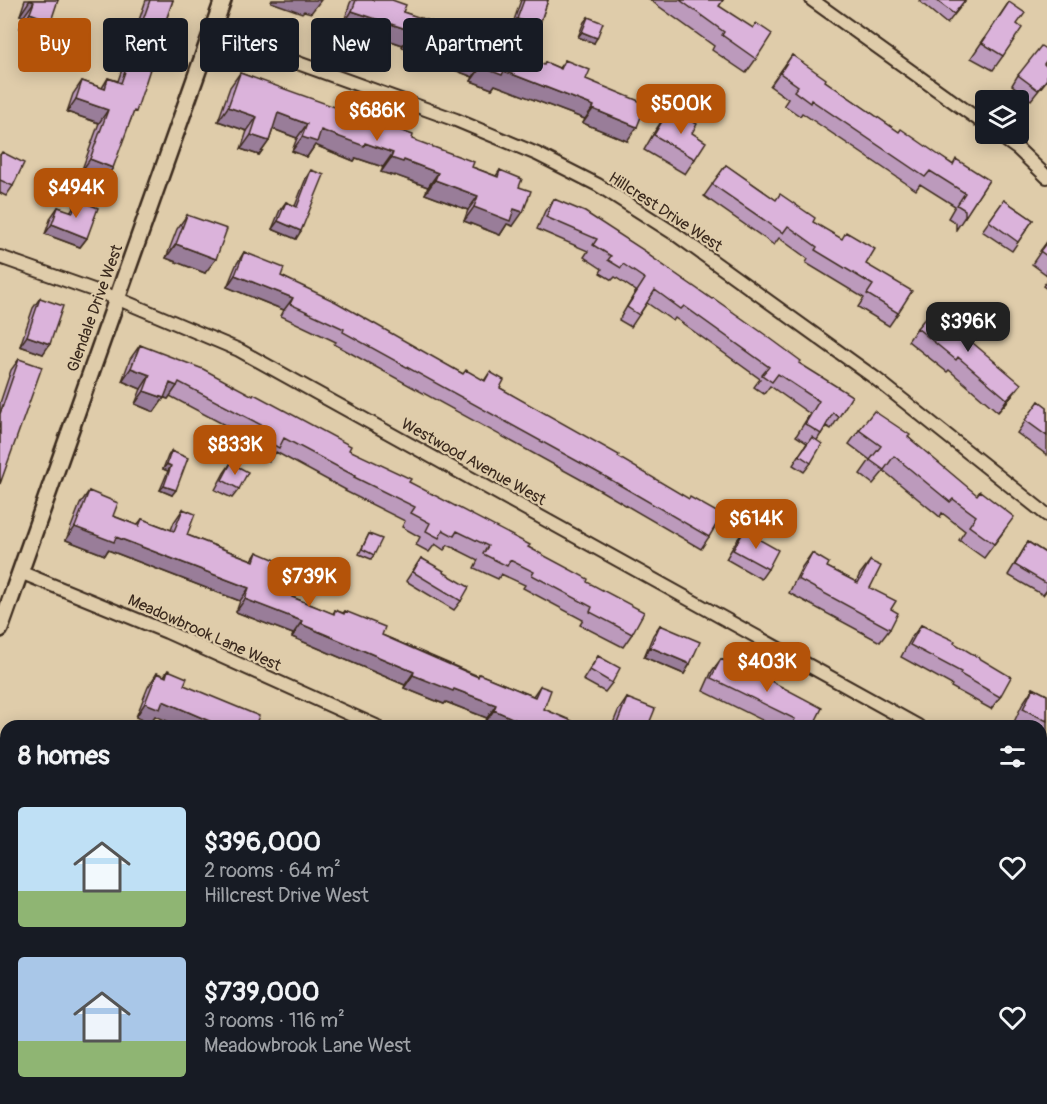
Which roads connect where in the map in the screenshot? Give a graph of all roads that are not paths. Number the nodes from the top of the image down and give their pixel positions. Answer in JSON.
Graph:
{"nodes":[{"id":1,"x":223,"y":0,"type":"edge"},
{"id":2,"x":812,"y":0,"type":"edge"},
{"id":3,"x":217,"y":18,"type":"edge"},
{"id":4,"x":299,"y":63,"type":"edge"},
{"id":5,"x":200,"y":65,"type":"edge"},
{"id":6,"x":975,"y":117,"type":"edge"},
{"id":7,"x":1011,"y":144,"type":"edge"},
{"id":8,"x":1047,"y":177,"type":"edge"},
{"id":9,"x":0,"y":257,"type":"edge"},
{"id":10,"x":116,"y":298,"type":"junction"},
{"id":11,"x":1047,"y":515,"type":"edge"},
{"id":12,"x":20,"y":572,"type":"junction"},
{"id":13,"x":0,"y":628,"type":"edge"},
{"id":14,"x":363,"y":720,"type":"edge"},
{"id":15,"x":907,"y":720,"type":"edge"}],
"edges":[{"from":1,"to":3,"type":"street","name":"Glendale Drive West"},
{"from":2,"to":6,"type":"street"},
{"from":4,"to":11,"type":"street","name":"Hillcrest Drive West"},
{"from":5,"to":10,"type":"street","name":"Glendale Drive West"},
{"from":7,"to":8,"type":"street"},
{"from":9,"to":10,"type":"street","name":"Westwood Avenue West"},
{"from":10,"to":12,"type":"street","name":"Glendale Drive West"},
{"from":10,"to":15,"type":"street","name":"Westwood Avenue West"},
{"from":12,"to":13,"type":"street","name":"Glendale Drive West"},
{"from":12,"to":14,"type":"street","name":"Meadowbrook Lane West"}]}
